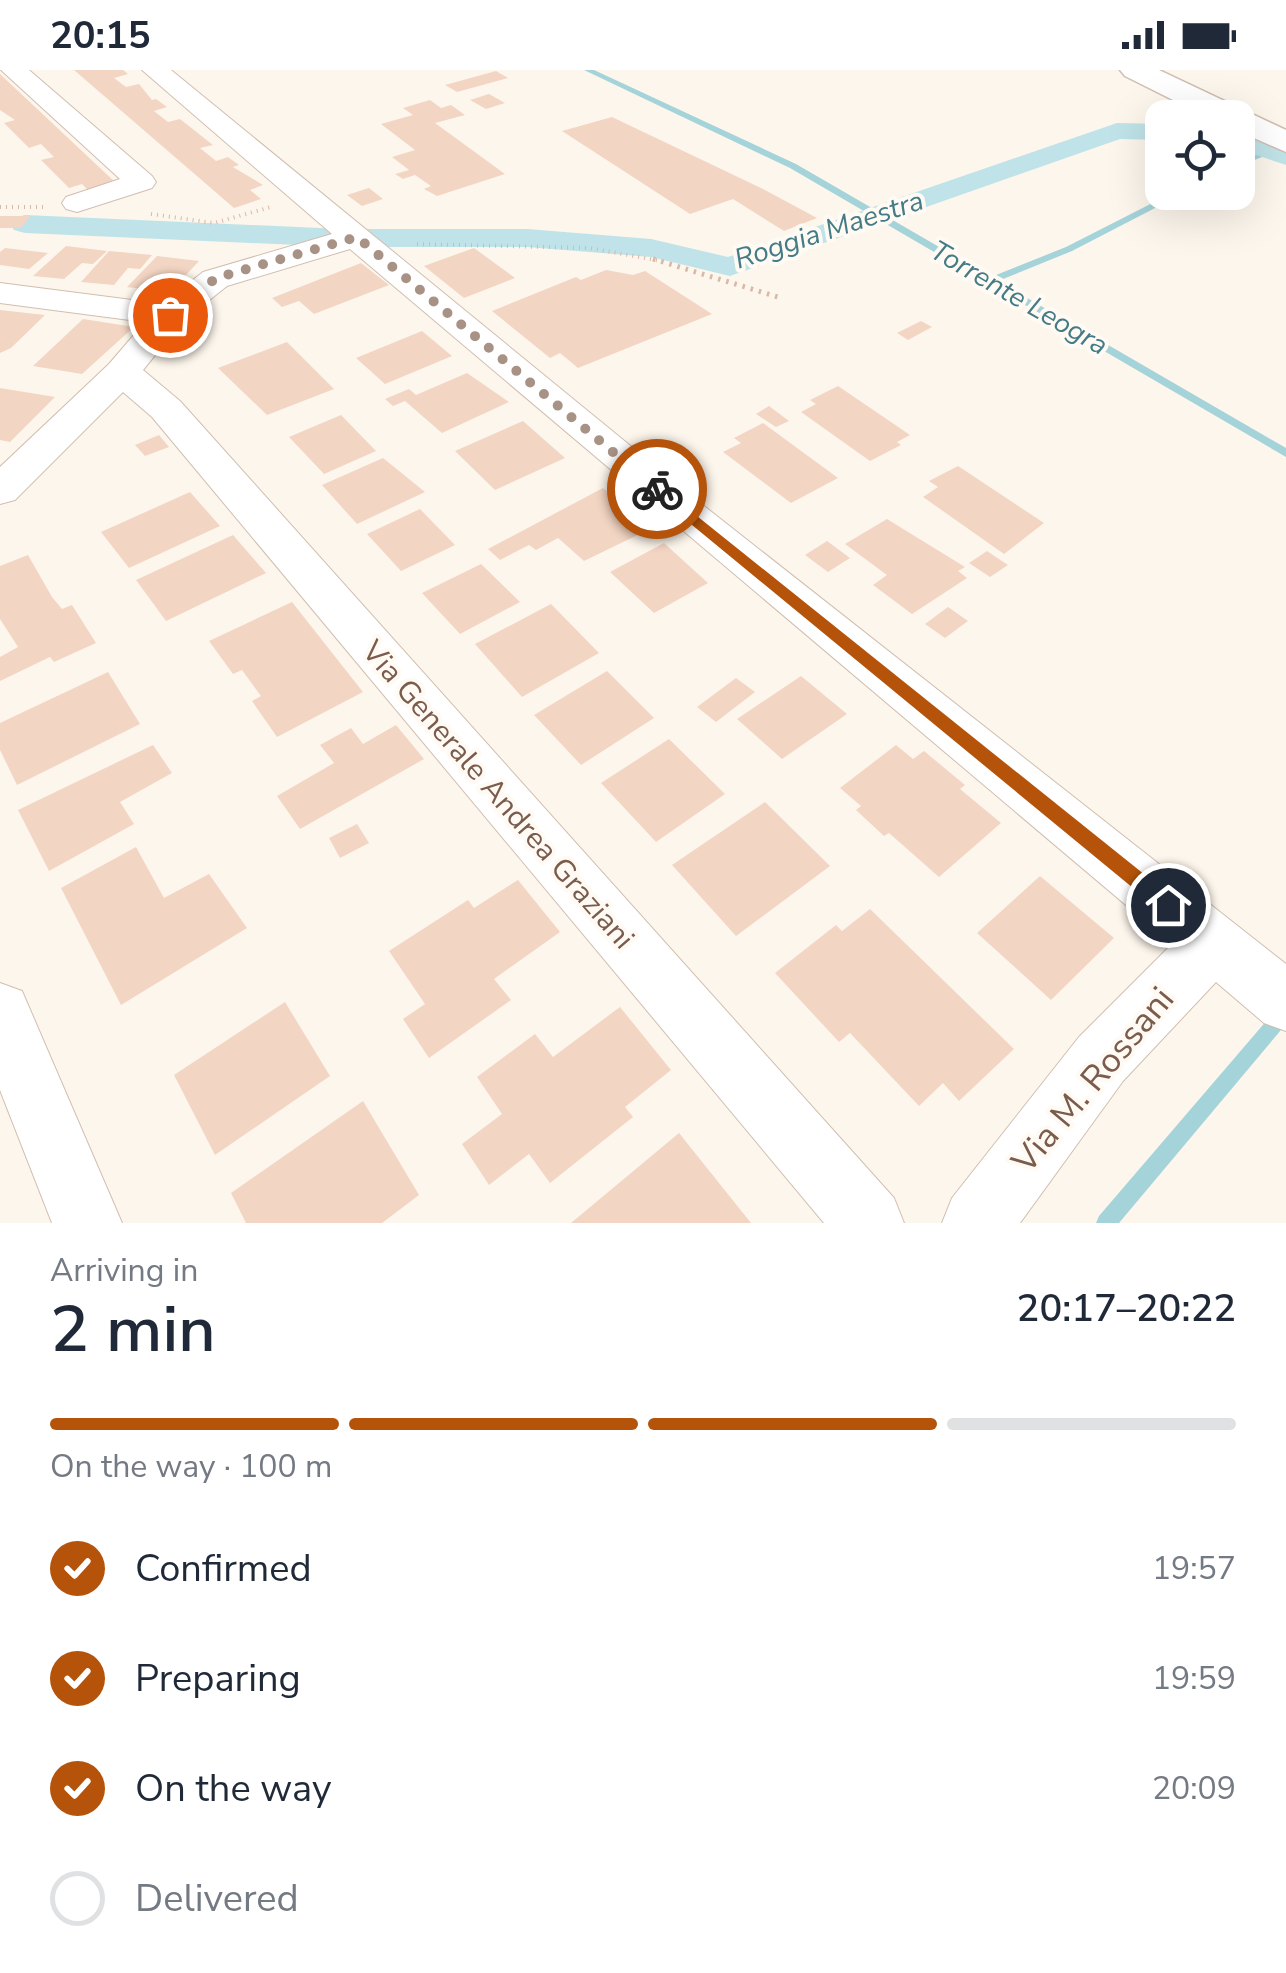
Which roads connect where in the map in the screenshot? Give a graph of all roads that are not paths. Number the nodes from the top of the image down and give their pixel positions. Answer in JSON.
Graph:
{"nodes":[{"id":1,"x":14,"y":70,"type":"edge"},
{"id":2,"x":155,"y":70,"type":"edge"},
{"id":3,"x":1135,"y":70,"type":"edge"},
{"id":4,"x":1198,"y":100,"type":"edge"},
{"id":5,"x":1255,"y":127,"type":"edge"},
{"id":6,"x":1286,"y":142,"type":"edge"},
{"id":7,"x":77,"y":203,"type":"dead end"},
{"id":8,"x":362,"y":241,"type":"junction"},
{"id":9,"x":0,"y":293,"type":"edge"},
{"id":10,"x":170,"y":315,"type":"junction"},
{"id":11,"x":122,"y":372,"type":"junction"},
{"id":12,"x":0,"y":490,"type":"edge"},
{"id":13,"x":1252,"y":974,"type":"edge"},
{"id":14,"x":0,"y":1012,"type":"edge"},
{"id":15,"x":87,"y":1223,"type":"edge"},
{"id":16,"x":869,"y":1223,"type":"edge"},
{"id":17,"x":977,"y":1223,"type":"edge"}],
"edges":[{"from":1,"to":7,"type":"street"},
{"from":2,"to":8,"type":"street"},
{"from":3,"to":4,"type":"street"},
{"from":5,"to":6,"type":"street"},
{"from":8,"to":10,"type":"street"},
{"from":8,"to":13,"type":"street"},
{"from":9,"to":10,"type":"street"},
{"from":10,"to":11,"type":"street"},
{"from":11,"to":12,"type":"street"},
{"from":11,"to":16,"type":"street","name":"Via Generale Andrea Graziani"},
{"from":13,"to":17,"type":"street","name":"Via M. Rossani"},
{"from":14,"to":15,"type":"street"}]}
